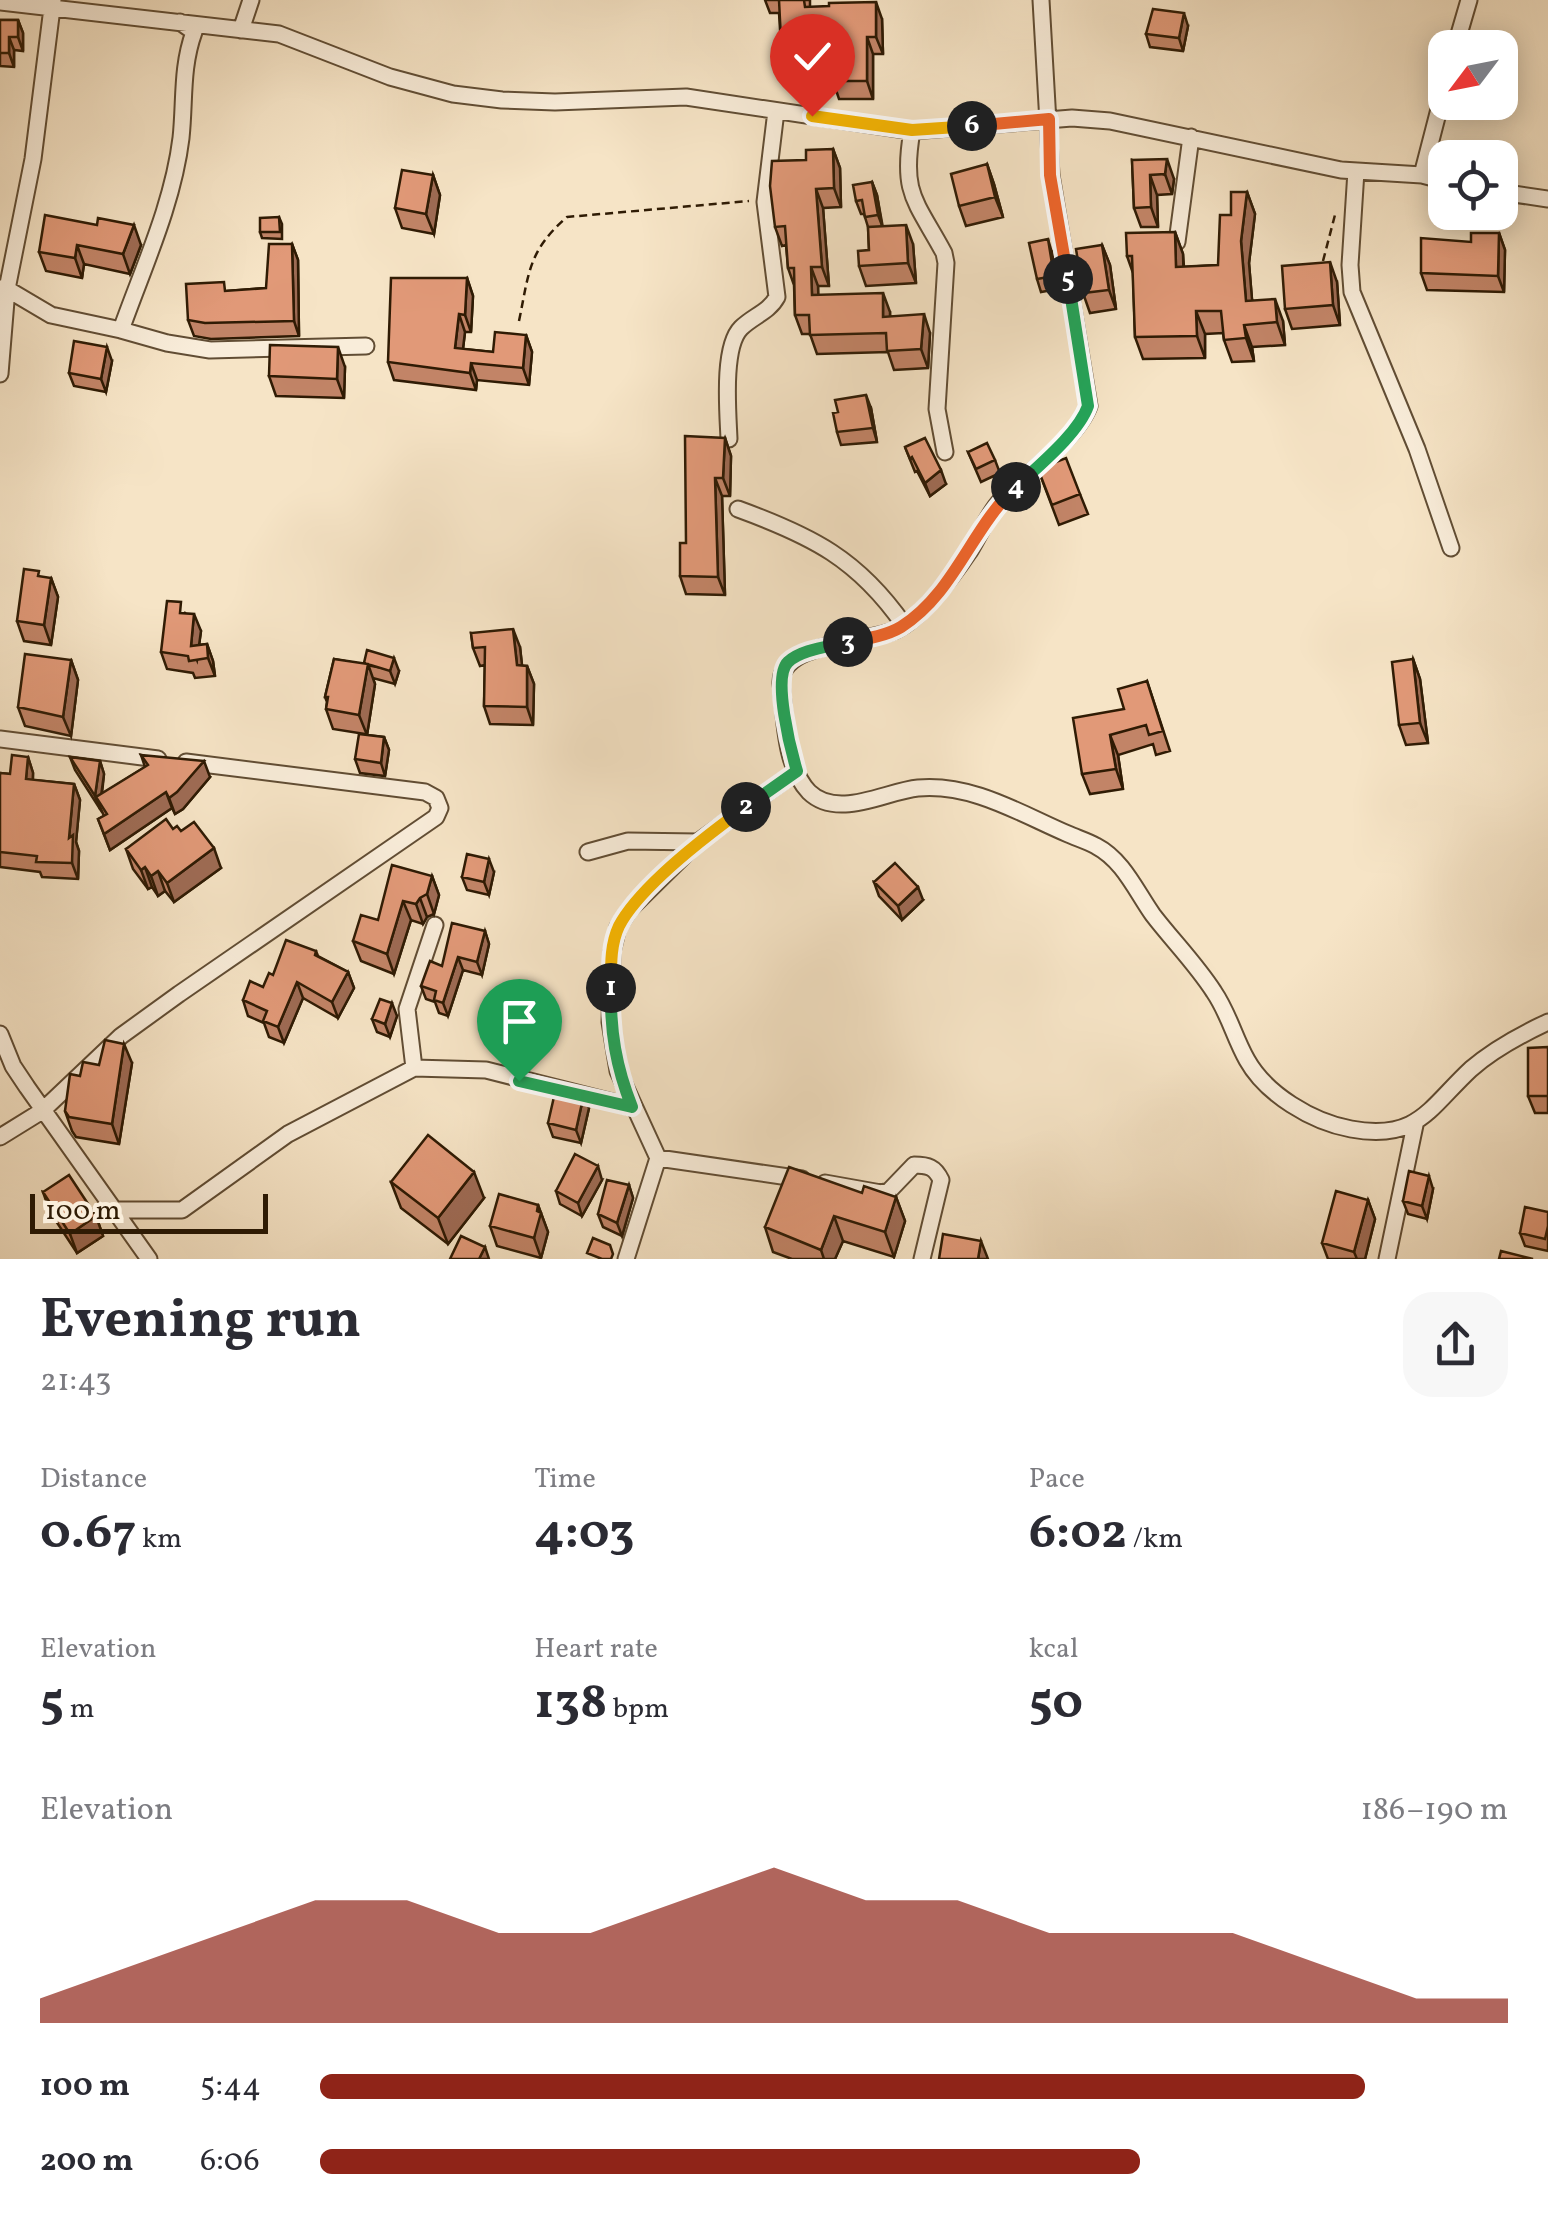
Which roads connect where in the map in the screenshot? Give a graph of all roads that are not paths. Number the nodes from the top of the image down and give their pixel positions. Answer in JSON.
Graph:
{"nodes":[{"id":1,"x":251,"y":0,"type":"edge"},
{"id":2,"x":1042,"y":0,"type":"edge"},
{"id":3,"x":1469,"y":0,"type":"edge"},
{"id":4,"x":0,"y":2,"type":"edge"},
{"id":5,"x":53,"y":5,"type":"edge"},
{"id":6,"x":180,"y":22,"type":"junction"},
{"id":7,"x":240,"y":30,"type":"junction"},
{"id":8,"x":1460,"y":30,"type":"edge"},
{"id":9,"x":776,"y":110,"type":"junction"},
{"id":10,"x":1049,"y":119,"type":"junction"},
{"id":11,"x":1436,"y":120,"type":"edge"},
{"id":12,"x":912,"y":130,"type":"junction"},
{"id":13,"x":1191,"y":138,"type":"junction"},
{"id":14,"x":1356,"y":171,"type":"junction"},
{"id":15,"x":1422,"y":176,"type":"junction"},
{"id":16,"x":1428,"y":177,"type":"edge"},
{"id":17,"x":1518,"y":195,"type":"edge"},
{"id":18,"x":1548,"y":199,"type":"edge"},
{"id":19,"x":1177,"y":242,"type":"edge"},
{"id":20,"x":4,"y":288,"type":"edge"},
{"id":21,"x":121,"y":330,"type":"junction"},
{"id":22,"x":366,"y":346,"type":"dead end"},
{"id":23,"x":0,"y":374,"type":"edge"},
{"id":24,"x":729,"y":439,"type":"edge"},
{"id":25,"x":945,"y":452,"type":"dead end"},
{"id":26,"x":738,"y":508,"type":"dead end"},
{"id":27,"x":1451,"y":548,"type":"dead end"},
{"id":28,"x":904,"y":625,"type":"junction"},
{"id":29,"x":0,"y":739,"type":"edge"},
{"id":30,"x":797,"y":771,"type":"junction"},
{"id":31,"x":698,"y":842,"type":"junction"},
{"id":32,"x":588,"y":852,"type":"dead end"},
{"id":33,"x":435,"y":925,"type":"dead end"},
{"id":34,"x":1548,"y":1022,"type":"edge"},
{"id":35,"x":0,"y":1034,"type":"edge"},
{"id":36,"x":414,"y":1068,"type":"junction"},
{"id":37,"x":632,"y":1107,"type":"junction"},
{"id":38,"x":42,"y":1110,"type":"junction"},
{"id":39,"x":1414,"y":1125,"type":"junction"},
{"id":40,"x":0,"y":1137,"type":"edge"},
{"id":41,"x":658,"y":1158,"type":"junction"},
{"id":42,"x":114,"y":1210,"type":"junction"},
{"id":43,"x":149,"y":1259,"type":"edge"},
{"id":44,"x":626,"y":1259,"type":"edge"},
{"id":45,"x":922,"y":1259,"type":"edge"},
{"id":46,"x":1387,"y":1259,"type":"edge"}],
"edges":[{"from":1,"to":7,"type":"street"},
{"from":2,"to":10,"type":"street"},
{"from":3,"to":8,"type":"street"},
{"from":4,"to":5,"type":"street"},
{"from":5,"to":6,"type":"street"},
{"from":5,"to":20,"type":"street"},
{"from":6,"to":7,"type":"street"},
{"from":6,"to":21,"type":"street"},
{"from":7,"to":9,"type":"street"},
{"from":9,"to":12,"type":"street"},
{"from":9,"to":24,"type":"street"},
{"from":10,"to":12,"type":"street"},
{"from":10,"to":13,"type":"street"},
{"from":10,"to":28,"type":"street"},
{"from":11,"to":15,"type":"street"},
{"from":12,"to":25,"type":"street"},
{"from":13,"to":14,"type":"street"},
{"from":13,"to":19,"type":"street"},
{"from":14,"to":15,"type":"street"},
{"from":14,"to":27,"type":"street"},
{"from":15,"to":16,"type":"street"},
{"from":17,"to":18,"type":"street"},
{"from":20,"to":21,"type":"street"},
{"from":20,"to":23,"type":"street"},
{"from":21,"to":22,"type":"street"},
{"from":26,"to":28,"type":"street"},
{"from":28,"to":30,"type":"street"},
{"from":29,"to":38,"type":"street"},
{"from":30,"to":31,"type":"street"},
{"from":30,"to":39,"type":"street"},
{"from":31,"to":32,"type":"street"},
{"from":31,"to":37,"type":"street"},
{"from":33,"to":36,"type":"street"},
{"from":34,"to":39,"type":"street"},
{"from":35,"to":38,"type":"street"},
{"from":36,"to":37,"type":"street"},
{"from":36,"to":42,"type":"street"},
{"from":37,"to":41,"type":"street"},
{"from":38,"to":40,"type":"street"},
{"from":38,"to":42,"type":"street"},
{"from":39,"to":46,"type":"street"},
{"from":41,"to":44,"type":"street"},
{"from":41,"to":45,"type":"street"},
{"from":42,"to":43,"type":"street"}]}
